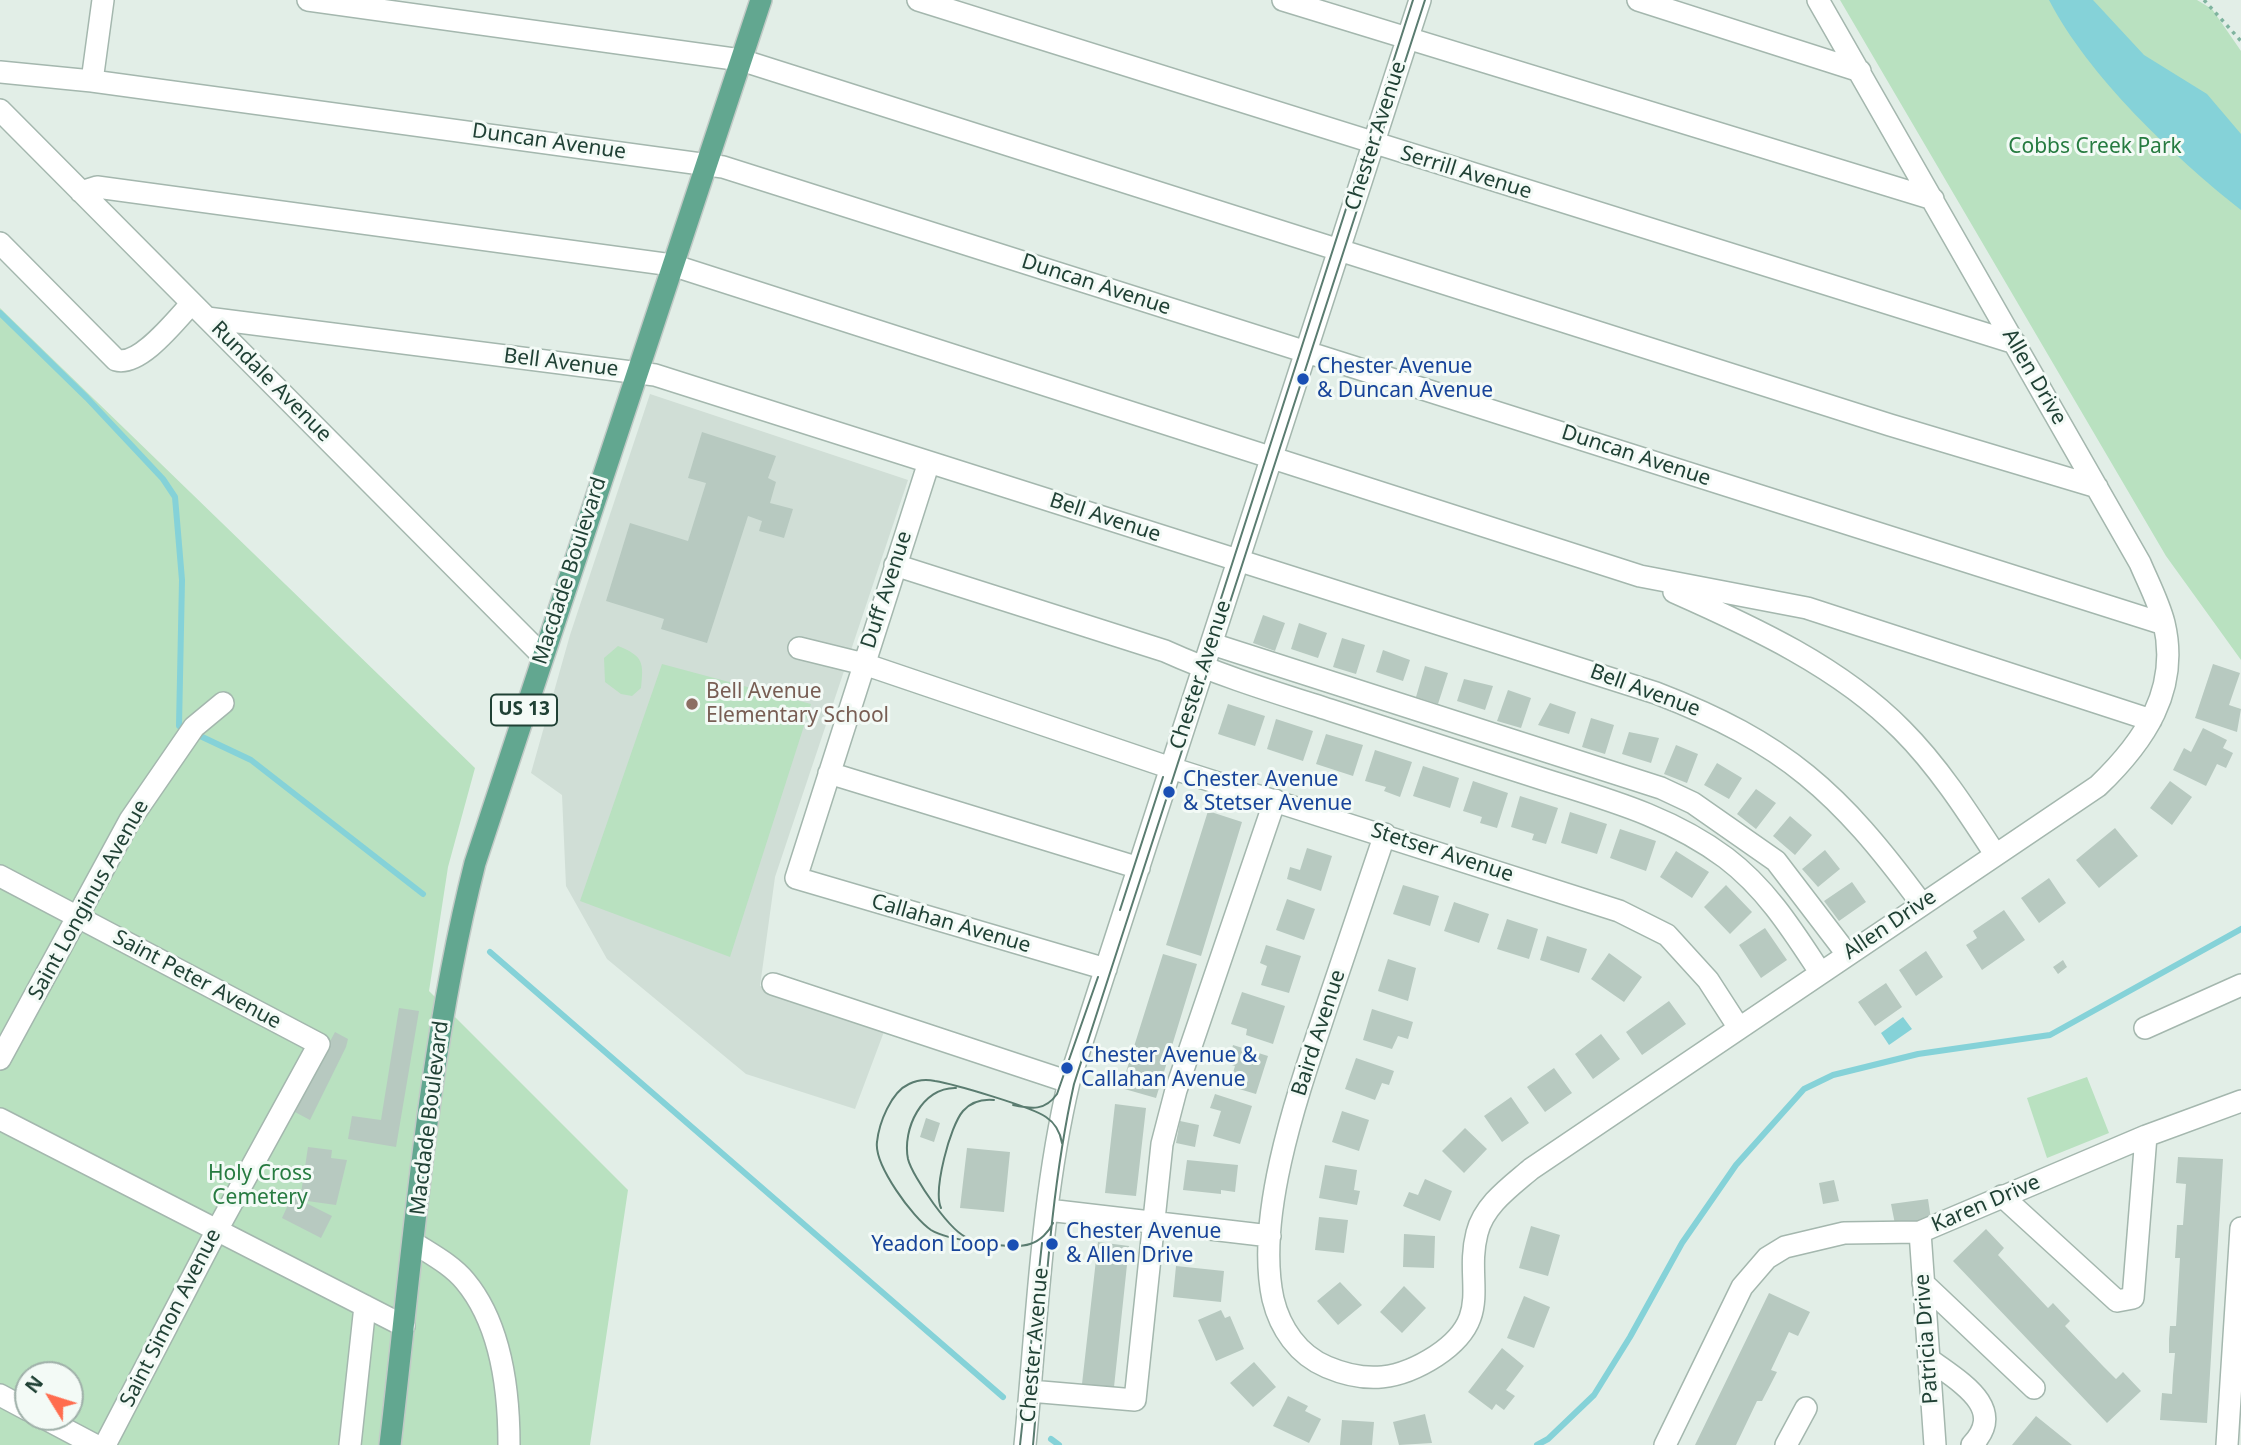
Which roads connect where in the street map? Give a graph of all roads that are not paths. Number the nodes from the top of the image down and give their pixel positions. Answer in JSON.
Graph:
{"nodes":[{"id":1,"x":103,"y":0,"type":"edge"},
{"id":2,"x":308,"y":0,"type":"edge"},
{"id":3,"x":761,"y":0,"type":"edge"},
{"id":4,"x":918,"y":0,"type":"edge"},
{"id":5,"x":1283,"y":0,"type":"edge"},
{"id":6,"x":1419,"y":0,"type":"edge"},
{"id":7,"x":1638,"y":0,"type":"edge"},
{"id":8,"x":1818,"y":0,"type":"edge"},
{"id":9,"x":1407,"y":39,"type":"junction"},
{"id":10,"x":741,"y":60,"type":"junction"},
{"id":11,"x":1860,"y":71,"type":"junction"},
{"id":12,"x":0,"y":72,"type":"edge"},
{"id":13,"x":92,"y":81,"type":"junction"},
{"id":14,"x":0,"y":110,"type":"edge"},
{"id":15,"x":1373,"y":144,"type":"junction"},
{"id":16,"x":706,"y":163,"type":"junction"},
{"id":17,"x":82,"y":192,"type":"junction"},
{"id":18,"x":1933,"y":199,"type":"junction"},
{"id":19,"x":0,"y":243,"type":"edge"},
{"id":20,"x":1339,"y":248,"type":"junction"},
{"id":21,"x":673,"y":265,"type":"junction"},
{"id":22,"x":200,"y":311,"type":"junction"},
{"id":23,"x":2015,"y":343,"type":"junction"},
{"id":24,"x":1306,"y":351,"type":"junction"},
{"id":25,"x":636,"y":372,"type":"junction"},
{"id":26,"x":1271,"y":459,"type":"junction"},
{"id":27,"x":929,"y":462,"type":"junction"},
{"id":28,"x":2097,"y":487,"type":"junction"},
{"id":29,"x":1238,"y":561,"type":"junction"},
{"id":30,"x":895,"y":565,"type":"junction"},
{"id":31,"x":1640,"y":576,"type":"junction"},
{"id":32,"x":2164,"y":624,"type":"junction"},
{"id":33,"x":1212,"y":644,"type":"junction"},
{"id":34,"x":799,"y":648,"type":"dead end"},
{"id":35,"x":542,"y":655,"type":"junction"},
{"id":36,"x":863,"y":664,"type":"junction"},
{"id":37,"x":1204,"y":669,"type":"junction"},
{"id":38,"x":223,"y":703,"type":"dead end"},
{"id":39,"x":2151,"y":720,"type":"junction"},
{"id":40,"x":1171,"y":768,"type":"junction"},
{"id":41,"x":829,"y":773,"type":"junction"},
{"id":42,"x":1275,"y":800,"type":"junction"},
{"id":43,"x":1385,"y":834,"type":"junction"},
{"id":44,"x":1995,"y":854,"type":"junction"},
{"id":45,"x":1139,"y":868,"type":"junction"},
{"id":46,"x":0,"y":876,"type":"edge"},
{"id":47,"x":796,"y":878,"type":"joint"},
{"id":48,"x":1921,"y":903,"type":"junction"},
{"id":49,"x":77,"y":916,"type":"junction"},
{"id":50,"x":1847,"y":954,"type":"junction"},
{"id":51,"x":1106,"y":969,"type":"junction"},
{"id":52,"x":1820,"y":972,"type":"junction"},
{"id":53,"x":773,"y":984,"type":"dead end"},
{"id":54,"x":2241,"y":985,"type":"edge"},
{"id":55,"x":1739,"y":1028,"type":"junction"},
{"id":56,"x":2145,"y":1028,"type":"dead end"},
{"id":57,"x":319,"y":1044,"type":"joint"},
{"id":58,"x":0,"y":1059,"type":"edge"},
{"id":59,"x":1069,"y":1082,"type":"junction"},
{"id":60,"x":2241,"y":1101,"type":"edge"},
{"id":61,"x":0,"y":1119,"type":"edge"},
{"id":62,"x":2146,"y":1136,"type":"junction"},
{"id":63,"x":2002,"y":1196,"type":"junction"},
{"id":64,"x":1048,"y":1210,"type":"junction"},
{"id":65,"x":1155,"y":1223,"type":"junction"},
{"id":66,"x":2241,"y":1228,"type":"edge"},
{"id":67,"x":216,"y":1230,"type":"junction"},
{"id":68,"x":1920,"y":1233,"type":"junction"},
{"id":69,"x":1270,"y":1236,"type":"junction"},
{"id":70,"x":414,"y":1243,"type":"junction"},
{"id":71,"x":1923,"y":1283,"type":"junction"},
{"id":72,"x":365,"y":1306,"type":"junction"},
{"id":73,"x":404,"y":1326,"type":"junction"},
{"id":74,"x":1929,"y":1359,"type":"junction"},
{"id":75,"x":2034,"y":1388,"type":"dead end"},
{"id":76,"x":1031,"y":1391,"type":"junction"},
{"id":77,"x":1806,"y":1408,"type":"dead end"},
{"id":78,"x":68,"y":1431,"type":"edge"},
{"id":79,"x":95,"y":1445,"type":"edge"},
{"id":80,"x":105,"y":1445,"type":"edge"},
{"id":81,"x":350,"y":1445,"type":"edge"},
{"id":82,"x":390,"y":1445,"type":"edge"},
{"id":83,"x":509,"y":1445,"type":"edge"},
{"id":84,"x":1026,"y":1445,"type":"edge"},
{"id":85,"x":1665,"y":1445,"type":"edge"},
{"id":86,"x":1786,"y":1445,"type":"edge"},
{"id":87,"x":1935,"y":1445,"type":"edge"},
{"id":88,"x":1972,"y":1445,"type":"edge"},
{"id":89,"x":2227,"y":1445,"type":"edge"}],
"edges":[{"from":1,"to":13,"type":"street"},
{"from":2,"to":10,"type":"street"},
{"from":3,"to":10,"type":"main road","name":"Macdade Boulevard","number":"US 13"},
{"from":4,"to":15,"type":"street","name":"Serrill Avenue"},
{"from":5,"to":9,"type":"street"},
{"from":6,"to":9,"type":"street","name":"Chester Avenue"},
{"from":7,"to":11,"type":"street"},
{"from":8,"to":11,"type":"street","name":"Allen Drive"},
{"from":9,"to":15,"type":"street","name":"Chester Avenue"},
{"from":9,"to":18,"type":"street"},
{"from":10,"to":16,"type":"main road","name":"Macdade Boulevard","number":"US 13"},
{"from":10,"to":20,"type":"street"},
{"from":11,"to":18,"type":"street","name":"Allen Drive"},
{"from":12,"to":13,"type":"street","name":"Duncan Avenue"},
{"from":13,"to":16,"type":"street","name":"Duncan Avenue"},
{"from":14,"to":17,"type":"street","name":"Rundale Avenue"},
{"from":15,"to":20,"type":"street","name":"Chester Avenue"},
{"from":15,"to":23,"type":"street","name":"Serrill Avenue"},
{"from":16,"to":21,"type":"main road","name":"Macdade Boulevard","number":"US 13"},
{"from":16,"to":24,"type":"street","name":"Duncan Avenue"},
{"from":17,"to":21,"type":"street"},
{"from":17,"to":22,"type":"street","name":"Rundale Avenue"},
{"from":18,"to":23,"type":"street","name":"Allen Drive"},
{"from":19,"to":22,"type":"street"},
{"from":20,"to":24,"type":"street","name":"Chester Avenue"},
{"from":20,"to":28,"type":"street"},
{"from":21,"to":25,"type":"main road","name":"Macdade Boulevard","number":"US 13"},
{"from":21,"to":26,"type":"street"},
{"from":22,"to":25,"type":"street","name":"Bell Avenue"},
{"from":22,"to":35,"type":"street","name":"Rundale Avenue"},
{"from":23,"to":28,"type":"street","name":"Allen Drive"},
{"from":24,"to":26,"type":"street","name":"Chester Avenue"},
{"from":24,"to":32,"type":"street","name":"Duncan Avenue"},
{"from":25,"to":27,"type":"street","name":"Bell Avenue"},
{"from":25,"to":35,"type":"main road","name":"Macdade Boulevard","number":"US 13"},
{"from":26,"to":29,"type":"street","name":"Chester Avenue"},
{"from":26,"to":31,"type":"street"},
{"from":27,"to":29,"type":"street","name":"Bell Avenue"},
{"from":27,"to":30,"type":"street","name":"Duff Avenue"},
{"from":28,"to":32,"type":"street","name":"Allen Drive"},
{"from":29,"to":33,"type":"street","name":"Chester Avenue"},
{"from":29,"to":48,"type":"street","name":"Bell Avenue"},
{"from":30,"to":36,"type":"street","name":"Duff Avenue"},
{"from":30,"to":37,"type":"street"},
{"from":31,"to":39,"type":"street"},
{"from":31,"to":44,"type":"street"},
{"from":32,"to":39,"type":"street","name":"Allen Drive"},
{"from":33,"to":37,"type":"street","name":"Chester Avenue"},
{"from":33,"to":50,"type":"street"},
{"from":34,"to":36,"type":"street","name":"Stetser Avenue"},
{"from":35,"to":70,"type":"main road","name":"Macdade Boulevard","number":"US 13"},
{"from":36,"to":40,"type":"street","name":"Stetser Avenue"},
{"from":36,"to":41,"type":"street","name":"Duff Avenue"},
{"from":37,"to":40,"type":"street","name":"Chester Avenue"},
{"from":37,"to":52,"type":"street"},
{"from":38,"to":49,"type":"street","name":"Saint Longinus Avenue"},
{"from":39,"to":44,"type":"street","name":"Allen Drive"},
{"from":40,"to":42,"type":"street","name":"Stetser Avenue"},
{"from":40,"to":45,"type":"street","name":"Chester Avenue"},
{"from":41,"to":45,"type":"street"},
{"from":41,"to":47,"type":"street","name":"Duff Avenue"},
{"from":42,"to":43,"type":"street","name":"Stetser Avenue"},
{"from":42,"to":65,"type":"street"},
{"from":43,"to":55,"type":"street","name":"Stetser Avenue"},
{"from":43,"to":69,"type":"street","name":"Baird Avenue"},
{"from":44,"to":48,"type":"street","name":"Allen Drive"},
{"from":45,"to":51,"type":"street","name":"Chester Avenue"},
{"from":46,"to":49,"type":"street","name":"Saint Peter Avenue"},
{"from":47,"to":51,"type":"street","name":"Callahan Avenue"},
{"from":48,"to":50,"type":"street","name":"Allen Drive"},
{"from":49,"to":57,"type":"street","name":"Saint Peter Avenue"},
{"from":49,"to":58,"type":"street","name":"Saint Longinus Avenue"},
{"from":50,"to":52,"type":"street","name":"Allen Drive"},
{"from":51,"to":59,"type":"street","name":"Chester Avenue"},
{"from":52,"to":55,"type":"street","name":"Allen Drive"},
{"from":53,"to":59,"type":"street"},
{"from":54,"to":56,"type":"street"},
{"from":55,"to":69,"type":"street","name":"Allen Drive"},
{"from":57,"to":67,"type":"street","name":"Saint Simon Avenue"},
{"from":59,"to":64,"type":"street","name":"Chester Avenue"},
{"from":60,"to":62,"type":"street","name":"Karen Drive"},
{"from":61,"to":67,"type":"street"},
{"from":62,"to":63,"type":"street","name":"Karen Drive"},
{"from":62,"to":63,"type":"street"},
{"from":63,"to":68,"type":"street","name":"Karen Drive"},
{"from":64,"to":65,"type":"street"},
{"from":64,"to":76,"type":"street","name":"Chester Avenue"},
{"from":65,"to":69,"type":"street"},
{"from":65,"to":76,"type":"street"},
{"from":66,"to":89,"type":"street"},
{"from":67,"to":72,"type":"street"},
{"from":67,"to":80,"type":"street","name":"Saint Simon Avenue"},
{"from":68,"to":71,"type":"street","name":"Patricia Drive"},
{"from":68,"to":85,"type":"street","name":"Karen Drive"},
{"from":70,"to":73,"type":"main road","name":"Macdade Boulevard","number":"US 13"},
{"from":70,"to":83,"type":"street"},
{"from":71,"to":74,"type":"street","name":"Patricia Drive"},
{"from":71,"to":75,"type":"street"},
{"from":72,"to":73,"type":"street"},
{"from":72,"to":81,"type":"street"},
{"from":73,"to":82,"type":"main road","name":"Macdade Boulevard","number":"US 13"},
{"from":74,"to":87,"type":"street","name":"Patricia Drive"},
{"from":74,"to":88,"type":"street"},
{"from":76,"to":84,"type":"street","name":"Chester Avenue"},
{"from":77,"to":86,"type":"street"},
{"from":78,"to":79,"type":"street"}]}
